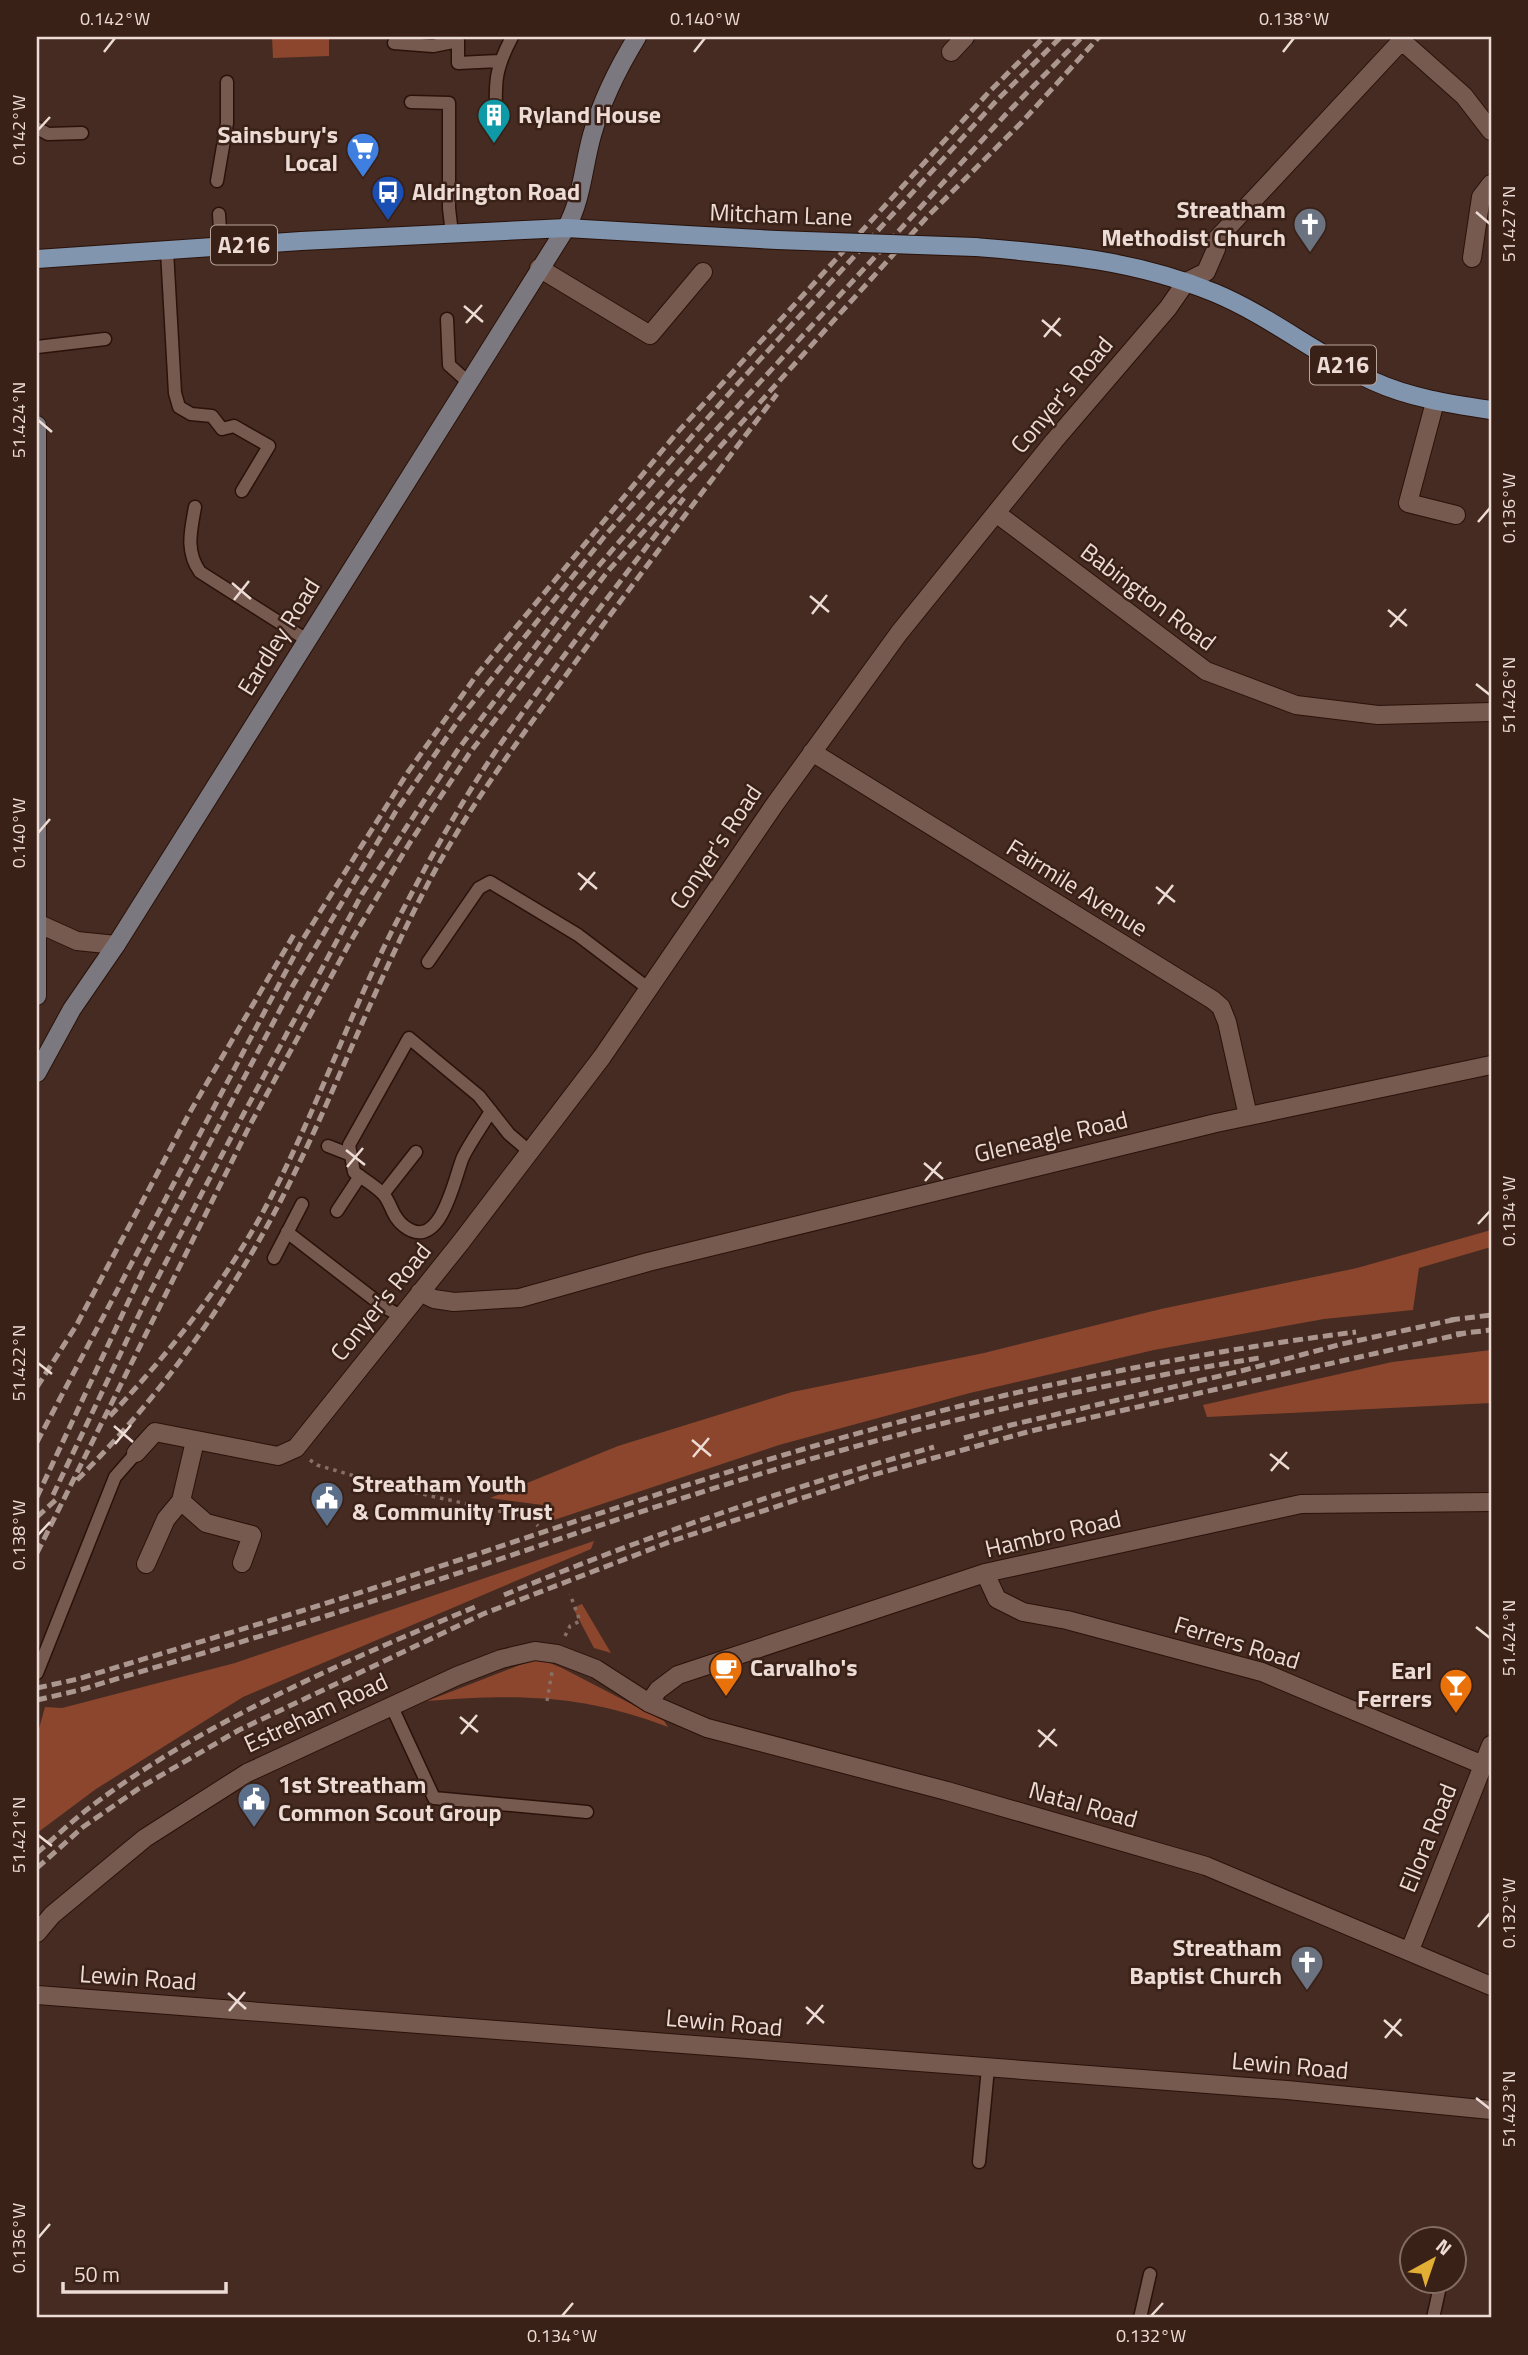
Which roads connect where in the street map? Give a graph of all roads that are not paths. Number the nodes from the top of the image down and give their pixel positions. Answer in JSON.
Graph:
{"nodes":[{"id":1,"x":399,"y":37,"type":"edge"},
{"id":2,"x":512,"y":37,"type":"edge"},
{"id":3,"x":637,"y":37,"type":"edge"},
{"id":4,"x":965,"y":37,"type":"edge"},
{"id":5,"x":1403,"y":38,"type":"edge"},
{"id":6,"x":951,"y":52,"type":"dead end"},
{"id":7,"x":499,"y":61,"type":"junction"},
{"id":8,"x":227,"y":82,"type":"dead end"},
{"id":9,"x":411,"y":102,"type":"dead end"},
{"id":10,"x":496,"y":117,"type":"dead end"},
{"id":11,"x":37,"y":128,"type":"edge"},
{"id":12,"x":1491,"y":131,"type":"edge"},
{"id":13,"x":82,"y":133,"type":"dead end"},
{"id":14,"x":217,"y":181,"type":"dead end"},
{"id":15,"x":1491,"y":184,"type":"edge"},
{"id":16,"x":219,"y":214,"type":"dead end"},
{"id":17,"x":566,"y":229,"type":"junction"},
{"id":18,"x":452,"y":234,"type":"junction"},
{"id":19,"x":221,"y":247,"type":"junction"},
{"id":20,"x":167,"y":251,"type":"junction"},
{"id":21,"x":1472,"y":258,"type":"dead end"},
{"id":22,"x":37,"y":259,"type":"edge"},
{"id":23,"x":539,"y":268,"type":"junction"},
{"id":24,"x":702,"y":272,"type":"dead end"},
{"id":25,"x":1186,"y":282,"type":"junction"},
{"id":26,"x":447,"y":319,"type":"dead end"},
{"id":27,"x":105,"y":339,"type":"dead end"},
{"id":28,"x":37,"y":347,"type":"edge"},
{"id":29,"x":468,"y":382,"type":"junction"},
{"id":30,"x":1436,"y":402,"type":"junction"},
{"id":31,"x":1491,"y":410,"type":"edge"},
{"id":32,"x":37,"y":425,"type":"edge"},
{"id":33,"x":37,"y":447,"type":"edge"},
{"id":34,"x":242,"y":491,"type":"dead end"},
{"id":35,"x":195,"y":506,"type":"dead end"},
{"id":36,"x":996,"y":513,"type":"junction"},
{"id":37,"x":1456,"y":515,"type":"dead end"},
{"id":38,"x":307,"y":640,"type":"junction"},
{"id":39,"x":1491,"y":712,"type":"edge"},
{"id":40,"x":812,"y":752,"type":"junction"},
{"id":41,"x":38,"y":855,"type":"edge"},
{"id":42,"x":37,"y":923,"type":"edge"},
{"id":43,"x":116,"y":945,"type":"junction"},
{"id":44,"x":428,"y":962,"type":"dead end"},
{"id":45,"x":649,"y":989,"type":"junction"},
{"id":46,"x":37,"y":996,"type":"edge"},
{"id":47,"x":1491,"y":1065,"type":"edge"},
{"id":48,"x":37,"y":1073,"type":"edge"},
{"id":49,"x":491,"y":1111,"type":"junction"},
{"id":50,"x":1248,"y":1116,"type":"junction"},
{"id":51,"x":328,"y":1146,"type":"dead end"},
{"id":52,"x":416,"y":1152,"type":"dead end"},
{"id":53,"x":530,"y":1152,"type":"junction"},
{"id":54,"x":351,"y":1155,"type":"junction"},
{"id":55,"x":360,"y":1177,"type":"junction"},
{"id":56,"x":383,"y":1194,"type":"junction"},
{"id":57,"x":302,"y":1204,"type":"dead end"},
{"id":58,"x":337,"y":1211,"type":"dead end"},
{"id":59,"x":287,"y":1233,"type":"junction"},
{"id":60,"x":274,"y":1258,"type":"dead end"},
{"id":61,"x":420,"y":1292,"type":"junction"},
{"id":62,"x":401,"y":1316,"type":"junction"},
{"id":63,"x":195,"y":1441,"type":"junction"},
{"id":64,"x":136,"y":1453,"type":"joint"},
{"id":65,"x":181,"y":1501,"type":"junction"},
{"id":66,"x":1491,"y":1502,"type":"edge"},
{"id":67,"x":242,"y":1563,"type":"dead end"},
{"id":68,"x":146,"y":1564,"type":"dead end"},
{"id":69,"x":985,"y":1573,"type":"junction"},
{"id":70,"x":37,"y":1673,"type":"edge"},
{"id":71,"x":649,"y":1703,"type":"junction"},
{"id":72,"x":391,"y":1705,"type":"junction"},
{"id":73,"x":1491,"y":1745,"type":"edge"},
{"id":74,"x":1483,"y":1765,"type":"junction"},
{"id":75,"x":587,"y":1812,"type":"dead end"},
{"id":76,"x":37,"y":1933,"type":"edge"},
{"id":77,"x":1410,"y":1950,"type":"junction"},
{"id":78,"x":1491,"y":1986,"type":"edge"},
{"id":79,"x":37,"y":1995,"type":"edge"},
{"id":80,"x":988,"y":2068,"type":"junction"},
{"id":81,"x":1491,"y":2110,"type":"edge"},
{"id":82,"x":979,"y":2162,"type":"dead end"},
{"id":83,"x":1150,"y":2274,"type":"dead end"},
{"id":84,"x":1438,"y":2296,"type":"edge"},
{"id":85,"x":1140,"y":2318,"type":"edge"},
{"id":86,"x":1433,"y":2318,"type":"edge"}],
"edges":[{"from":1,"to":7,"type":"lane"},
{"from":2,"to":7,"type":"lane"},
{"from":3,"to":17,"type":"street"},
{"from":4,"to":6,"type":"street"},
{"from":5,"to":12,"type":"street"},
{"from":5,"to":25,"type":"street","name":"Conyer's Road"},
{"from":7,"to":10,"type":"lane"},
{"from":8,"to":14,"type":"lane"},
{"from":9,"to":18,"type":"lane"},
{"from":11,"to":13,"type":"lane"},
{"from":15,"to":21,"type":"street"},
{"from":16,"to":19,"type":"lane"},
{"from":17,"to":18,"type":"main road","name":"Mitcham Lane","number":"A216"},
{"from":17,"to":23,"type":"street","name":"Eardley Road"},
{"from":17,"to":25,"type":"main road","name":"Mitcham Lane","number":"A216","bridge":true},
{"from":18,"to":19,"type":"main road","name":"Mitcham Lane","number":"A216"},
{"from":19,"to":20,"type":"main road","name":"Mitcham Lane","number":"A216"},
{"from":20,"to":22,"type":"main road","name":"Mitcham Lane","number":"A216"},
{"from":20,"to":34,"type":"lane"},
{"from":23,"to":24,"type":"street"},
{"from":23,"to":29,"type":"street","name":"Eardley Road"},
{"from":25,"to":30,"type":"main road","name":"Mitcham Lane","number":"A216"},
{"from":25,"to":36,"type":"street","name":"Conyer's Road"},
{"from":26,"to":29,"type":"lane"},
{"from":27,"to":28,"type":"lane"},
{"from":29,"to":38,"type":"street","name":"Eardley Road"},
{"from":30,"to":31,"type":"main road","name":"Mitcham Lane","number":"A216"},
{"from":30,"to":37,"type":"street"},
{"from":32,"to":33,"type":"street"},
{"from":33,"to":41,"type":"street"},
{"from":35,"to":38,"type":"lane"},
{"from":36,"to":39,"type":"street","name":"Babington Road"},
{"from":36,"to":40,"type":"street","name":"Conyer's Road"},
{"from":38,"to":43,"type":"street","name":"Eardley Road"},
{"from":40,"to":45,"type":"street","name":"Conyer's Road"},
{"from":40,"to":50,"type":"street","name":"Fairmile Avenue"},
{"from":41,"to":42,"type":"street"},
{"from":42,"to":43,"type":"street"},
{"from":42,"to":46,"type":"street"},
{"from":43,"to":48,"type":"street","name":"Eardley Road"},
{"from":44,"to":45,"type":"lane"},
{"from":45,"to":53,"type":"street","name":"Conyer's Road"},
{"from":47,"to":50,"type":"street","name":"Gleneagle Road"},
{"from":49,"to":53,"type":"lane"},
{"from":49,"to":54,"type":"lane"},
{"from":49,"to":56,"type":"lane"},
{"from":50,"to":61,"type":"street","name":"Gleneagle Road"},
{"from":51,"to":54,"type":"lane"},
{"from":52,"to":56,"type":"lane"},
{"from":53,"to":61,"type":"street","name":"Conyer's Road"},
{"from":54,"to":55,"type":"lane"},
{"from":55,"to":56,"type":"lane"},
{"from":55,"to":58,"type":"lane"},
{"from":57,"to":59,"type":"lane"},
{"from":59,"to":60,"type":"lane"},
{"from":59,"to":62,"type":"lane"},
{"from":61,"to":62,"type":"street","name":"Conyer's Road"},
{"from":62,"to":63,"type":"street","name":"Conyer's Road"},
{"from":63,"to":64,"type":"street"},
{"from":63,"to":65,"type":"street"},
{"from":64,"to":70,"type":"lane"},
{"from":65,"to":67,"type":"street"},
{"from":65,"to":68,"type":"street"},
{"from":66,"to":69,"type":"street","name":"Hambro Road"},
{"from":69,"to":71,"type":"street","name":"Hambro Road"},
{"from":69,"to":74,"type":"street","name":"Ferrers Road"},
{"from":71,"to":72,"type":"street","name":"Estreham Road"},
{"from":71,"to":77,"type":"street","name":"Natal Road"},
{"from":72,"to":75,"type":"lane"},
{"from":72,"to":76,"type":"street","name":"Estreham Road"},
{"from":73,"to":74,"type":"street","name":"Ellora Road"},
{"from":74,"to":77,"type":"street","name":"Ellora Road"},
{"from":77,"to":78,"type":"street","name":"Natal Road"},
{"from":79,"to":80,"type":"street","name":"Lewin Road"},
{"from":80,"to":81,"type":"street","name":"Lewin Road"},
{"from":80,"to":82,"type":"lane"},
{"from":83,"to":85,"type":"lane"},
{"from":84,"to":86,"type":"lane"}]}
